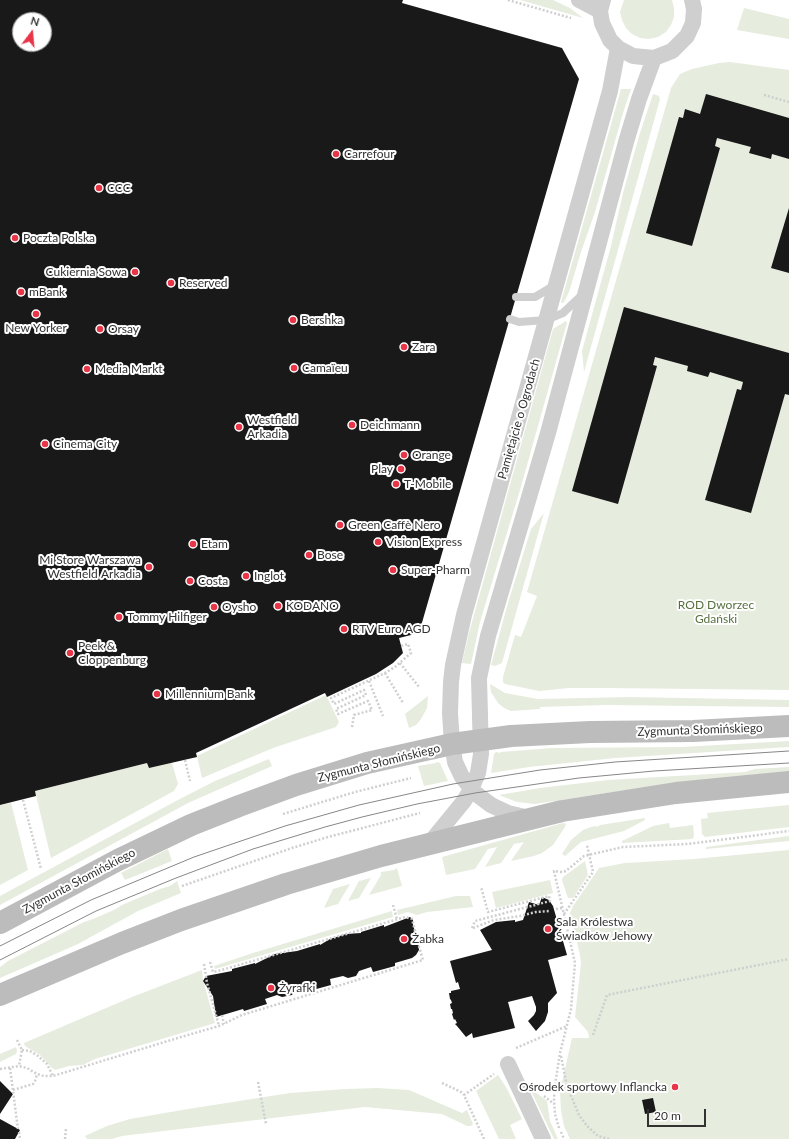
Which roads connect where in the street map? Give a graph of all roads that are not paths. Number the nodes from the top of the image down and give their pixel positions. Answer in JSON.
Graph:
{"nodes":[{"id":1,"x":579,"y":0,"type":"edge"},
{"id":2,"x":692,"y":0,"type":"edge"},
{"id":3,"x":602,"y":5,"type":"edge"},
{"id":4,"x":618,"y":48,"type":"junction"},
{"id":5,"x":654,"y":58,"type":"junction"},
{"id":6,"x":557,"y":283,"type":"junction"},
{"id":7,"x":586,"y":290,"type":"junction"},
{"id":8,"x":516,"y":297,"type":"dead end"},
{"id":9,"x":510,"y":319,"type":"dead end"},
{"id":10,"x":546,"y":320,"type":"junction"},
{"id":11,"x":789,"y":726,"type":"edge"},
{"id":12,"x":480,"y":740,"type":"junction"},
{"id":13,"x":452,"y":744,"type":"junction"},
{"id":14,"x":789,"y":782,"type":"edge"},
{"id":15,"x":471,"y":789,"type":"junction"},
{"id":16,"x":532,"y":819,"type":"junction"},
{"id":17,"x":428,"y":845,"type":"junction"},
{"id":18,"x":0,"y":923,"type":"edge"},
{"id":19,"x":0,"y":995,"type":"edge"},
{"id":20,"x":508,"y":1064,"type":"road end"},
{"id":21,"x":543,"y":1139,"type":"edge"}],
"edges":[{"from":1,"to":3,"type":"street"},
{"from":2,"to":5,"type":"street"},
{"from":3,"to":4,"type":"street"},
{"from":4,"to":5,"type":"street"},
{"from":4,"to":6,"type":"street","name":"Pamiętajcie o Ogrodach"},
{"from":5,"to":7,"type":"street"},
{"from":6,"to":8,"type":"lane"},
{"from":6,"to":10,"type":"street","name":"Pamiętajcie o Ogrodach"},
{"from":7,"to":10,"type":"lane"},
{"from":7,"to":12,"type":"street"},
{"from":9,"to":10,"type":"lane"},
{"from":10,"to":13,"type":"street","name":"Pamiętajcie o Ogrodach"},
{"from":11,"to":12,"type":"main road","name":"Zygmunta Słomińskiego"},
{"from":12,"to":13,"type":"main road","name":"Zygmunta Słomińskiego"},
{"from":12,"to":15,"type":"street"},
{"from":13,"to":15,"type":"street","name":"Pamiętajcie o Ogrodach"},
{"from":13,"to":18,"type":"main road","name":"Zygmunta Słomińskiego"},
{"from":14,"to":16,"type":"main road"},
{"from":15,"to":16,"type":"street","name":"Pamiętajcie o Ogrodach"},
{"from":15,"to":17,"type":"street"},
{"from":16,"to":17,"type":"main road"},
{"from":17,"to":19,"type":"main road"},
{"from":20,"to":21,"type":"street"}]}
